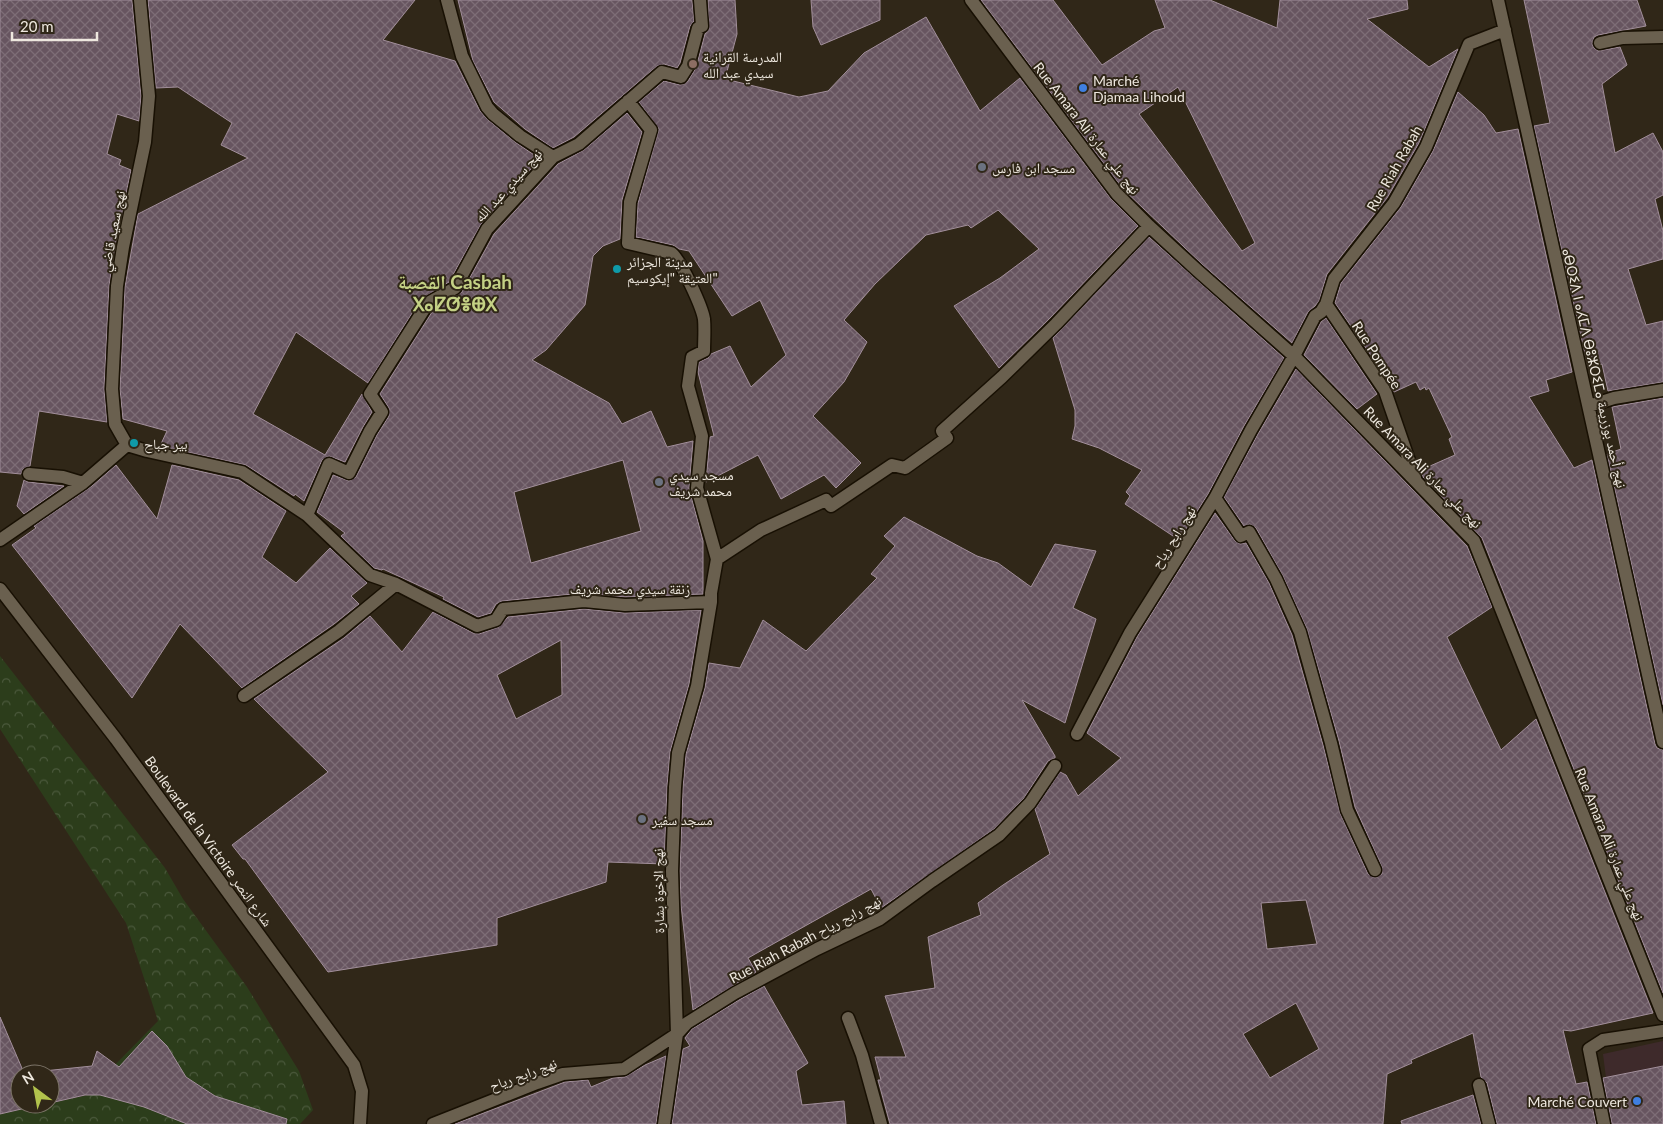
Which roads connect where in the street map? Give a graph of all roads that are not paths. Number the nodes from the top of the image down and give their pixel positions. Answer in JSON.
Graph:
{"nodes":[{"id":1,"x":140,"y":0,"type":"edge"},
{"id":2,"x":447,"y":0,"type":"edge"},
{"id":3,"x":700,"y":0,"type":"edge"},
{"id":4,"x":970,"y":0,"type":"edge"},
{"id":5,"x":1498,"y":0,"type":"edge"},
{"id":6,"x":1505,"y":30,"type":"junction"},
{"id":7,"x":1663,"y":37,"type":"edge"},
{"id":8,"x":1600,"y":43,"type":"dead end"},
{"id":9,"x":628,"y":101,"type":"junction"},
{"id":10,"x":553,"y":157,"type":"junction"},
{"id":11,"x":1149,"y":226,"type":"junction"},
{"id":12,"x":1326,"y":304,"type":"junction"},
{"id":13,"x":1294,"y":356,"type":"junction"},
{"id":14,"x":1663,"y":390,"type":"edge"},
{"id":15,"x":1588,"y":406,"type":"junction"},
{"id":16,"x":127,"y":445,"type":"junction"},
{"id":17,"x":28,"y":474,"type":"dead end"},
{"id":18,"x":1417,"y":482,"type":"junction"},
{"id":19,"x":83,"y":483,"type":"junction"},
{"id":20,"x":1215,"y":498,"type":"junction"},
{"id":21,"x":307,"y":515,"type":"junction"},
{"id":22,"x":0,"y":540,"type":"edge"},
{"id":23,"x":717,"y":559,"type":"junction"},
{"id":24,"x":396,"y":584,"type":"junction"},
{"id":25,"x":0,"y":589,"type":"edge"},
{"id":26,"x":711,"y":602,"type":"junction"},
{"id":27,"x":244,"y":696,"type":"dead end"},
{"id":28,"x":1077,"y":734,"type":"dead end"},
{"id":29,"x":1663,"y":742,"type":"edge"},
{"id":30,"x":1055,"y":766,"type":"dead end"},
{"id":31,"x":1375,"y":870,"type":"dead end"},
{"id":32,"x":1663,"y":1016,"type":"edge"},
{"id":33,"x":848,"y":1018,"type":"dead end"},
{"id":34,"x":1663,"y":1030,"type":"edge"},
{"id":35,"x":677,"y":1034,"type":"junction"},
{"id":36,"x":1479,"y":1085,"type":"dead end"},
{"id":37,"x":360,"y":1124,"type":"edge"},
{"id":38,"x":433,"y":1124,"type":"edge"},
{"id":39,"x":664,"y":1124,"type":"edge"},
{"id":40,"x":881,"y":1124,"type":"edge"},
{"id":41,"x":1489,"y":1124,"type":"edge"},
{"id":42,"x":1604,"y":1124,"type":"edge"}],
"edges":[{"from":1,"to":16,"type":"street","name":"نهج سعيد قاضي"},
{"from":2,"to":10,"type":"street"},
{"from":3,"to":9,"type":"street","name":"نهج سيدي عبد الله"},
{"from":4,"to":11,"type":"street","name":"Rue Amara Ali نهج علي عمارة"},
{"from":5,"to":6,"type":"street","name":"ⴰⴱⵔⵉⴷ ⵏ ⴰⵃⵎⴷ ⴱⵓⵣⵔⵉⵎⴰ نهج أحمد بوزريمة"},
{"from":6,"to":12,"type":"street","name":"Rue Riah Rabah"},
{"from":6,"to":15,"type":"street","name":"ⴰⴱⵔⵉⴷ ⵏ ⴰⵃⵎⴷ ⴱⵓⵣⵔⵉⵎⴰ نهج أحمد بوزريمة"},
{"from":7,"to":8,"type":"street"},
{"from":9,"to":10,"type":"street","name":"نهج سيدي عبد الله"},
{"from":9,"to":23,"type":"street"},
{"from":10,"to":21,"type":"street","name":"نهج سيدي عبد الله"},
{"from":11,"to":13,"type":"street","name":"Rue Amara Ali نهج علي عمارة"},
{"from":11,"to":23,"type":"street"},
{"from":12,"to":13,"type":"street","name":"Rue Riah Rabah"},
{"from":12,"to":18,"type":"street","name":"Rue Pompée"},
{"from":13,"to":18,"type":"street","name":"Rue Amara Ali نهج علي عمارة"},
{"from":13,"to":20,"type":"street","name":"نهج رابح رياح"},
{"from":14,"to":15,"type":"street"},
{"from":15,"to":29,"type":"street","name":"ⴰⴱⵔⵉⴷ ⵏ ⴰⵃⵎⴷ ⴱⵓⵣⵔⵉⵎⴰ نهج أحمد بوزريمة"},
{"from":16,"to":19,"type":"street"},
{"from":16,"to":21,"type":"street"},
{"from":17,"to":19,"type":"street"},
{"from":18,"to":32,"type":"street","name":"Rue Amara Ali نهج علي عمارة"},
{"from":19,"to":22,"type":"street"},
{"from":20,"to":28,"type":"street","name":"نهج رابح رياح"},
{"from":20,"to":31,"type":"street"},
{"from":21,"to":24,"type":"street"},
{"from":23,"to":26,"type":"street","name":"نهج الإخوة بشارة"},
{"from":24,"to":26,"type":"street","name":"زنقة سيدي محمد شريف"},
{"from":24,"to":27,"type":"street"},
{"from":25,"to":37,"type":"street","name":"Boulevard de la Victoire شارع النصر"},
{"from":26,"to":35,"type":"street","name":"نهج الإخوة بشارة"},
{"from":30,"to":35,"type":"street","name":"Rue Riah Rabah نهج رابح رياح"},
{"from":33,"to":40,"type":"street"},
{"from":34,"to":42,"type":"street"},
{"from":35,"to":38,"type":"street","name":"نهج رابح رياح"},
{"from":35,"to":39,"type":"street","name":"نهج الإخوة بشارة"},
{"from":36,"to":41,"type":"street"}]}
